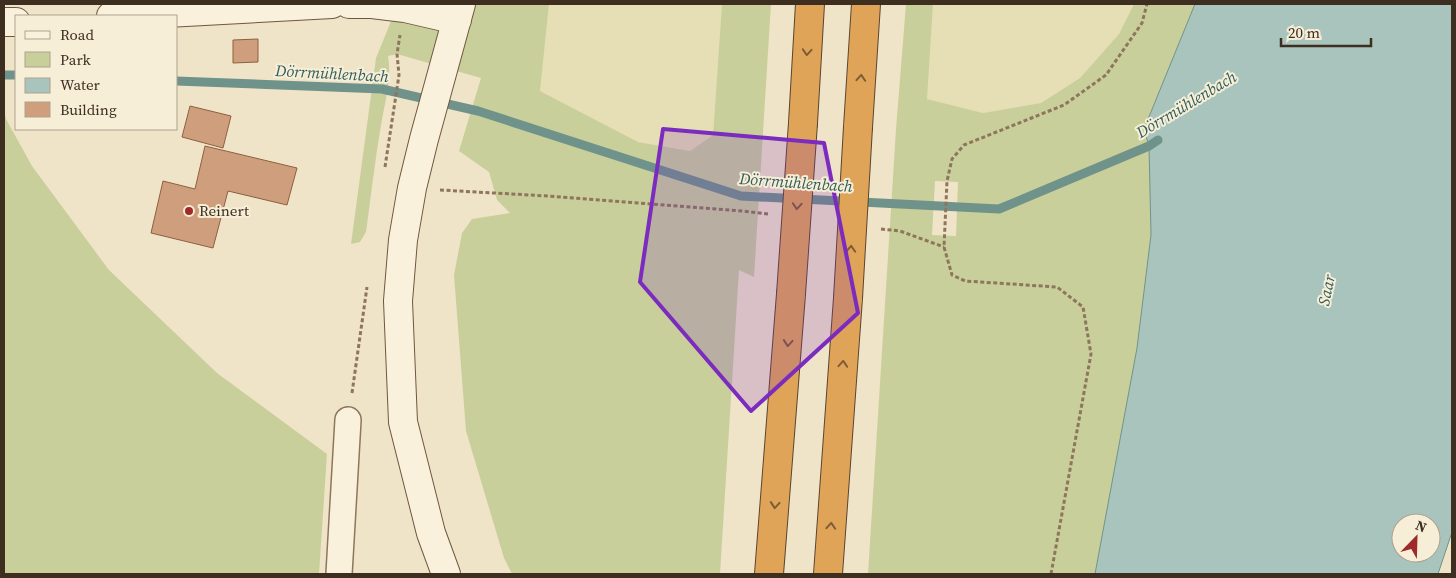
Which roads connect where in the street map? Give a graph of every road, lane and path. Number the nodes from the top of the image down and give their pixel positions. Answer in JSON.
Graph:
{"nodes":[{"id":1,"x":332,"y":4,"type":"edge"},
{"id":2,"x":349,"y":4,"type":"edge"},
{"id":3,"x":810,"y":4,"type":"edge"},
{"id":4,"x":866,"y":4,"type":"edge"},
{"id":5,"x":1147,"y":4,"type":"edge"},
{"id":6,"x":459,"y":12,"type":"edge"},
{"id":7,"x":129,"y":15,"type":"edge"},
{"id":8,"x":397,"y":54,"type":"dead end"},
{"id":9,"x":391,"y":128,"type":"dead end"},
{"id":10,"x":412,"y":188,"type":"junction"},
{"id":11,"x":773,"y":215,"type":"dead end"},
{"id":12,"x":880,"y":228,"type":"dead end"},
{"id":13,"x":944,"y":247,"type":"junction"},
{"id":14,"x":348,"y":420,"type":"dead end"},
{"id":15,"x":339,"y":574,"type":"edge"},
{"id":16,"x":446,"y":574,"type":"edge"},
{"id":17,"x":770,"y":574,"type":"edge"},
{"id":18,"x":828,"y":574,"type":"edge"},
{"id":19,"x":1051,"y":574,"type":"edge"}],
"edges":[{"from":1,"to":7,"type":"main road"},
{"from":2,"to":6,"type":"main road"},
{"from":3,"to":17,"type":"highway","one_way":true,"bridge":true},
{"from":18,"to":4,"type":"highway","one_way":true,"bridge":true},
{"from":5,"to":13,"type":"path"},
{"from":6,"to":10,"type":"main road"},
{"from":8,"to":9,"type":"path"},
{"from":10,"to":11,"type":"path"},
{"from":10,"to":16,"type":"main road"},
{"from":12,"to":13,"type":"path"},
{"from":13,"to":19,"type":"path"},
{"from":14,"to":15,"type":"street"}]}
